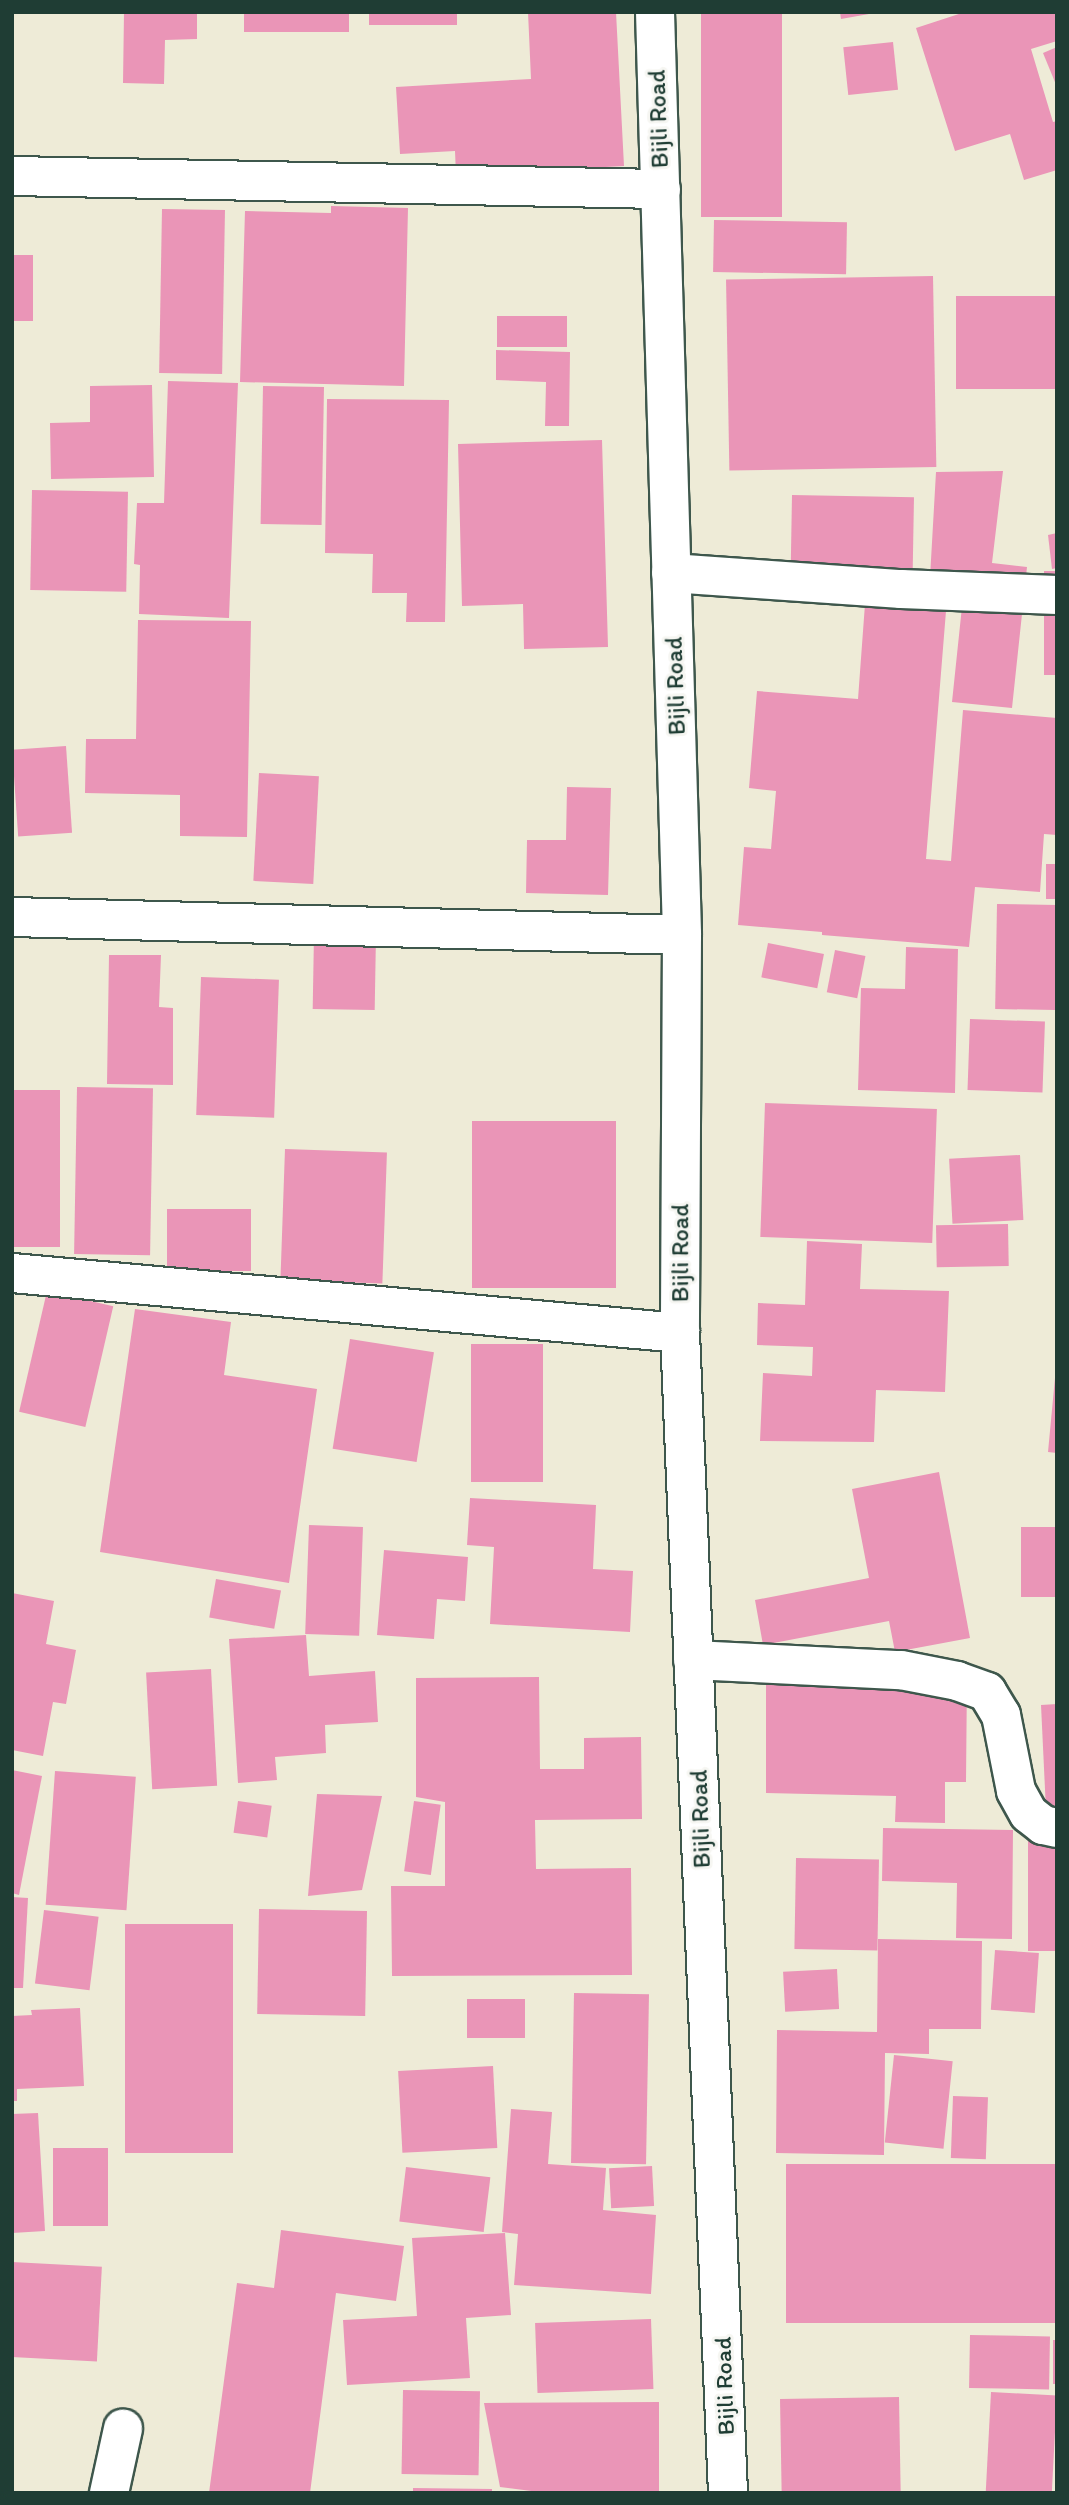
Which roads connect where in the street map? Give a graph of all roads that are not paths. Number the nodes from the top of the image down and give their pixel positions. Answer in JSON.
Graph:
{"nodes":[{"id":1,"x":655,"y":12,"type":"edge"},
{"id":2,"x":12,"y":176,"type":"edge"},
{"id":3,"x":661,"y":188,"type":"junction"},
{"id":4,"x":671,"y":573,"type":"junction"},
{"id":5,"x":1057,"y":595,"type":"edge"},
{"id":6,"x":12,"y":917,"type":"edge"},
{"id":7,"x":682,"y":935,"type":"junction"},
{"id":8,"x":12,"y":1273,"type":"edge"},
{"id":9,"x":680,"y":1333,"type":"junction"},
{"id":10,"x":693,"y":1660,"type":"junction"},
{"id":11,"x":1057,"y":1828,"type":"edge"},
{"id":12,"x":123,"y":2429,"type":"dead end"},
{"id":13,"x":109,"y":2493,"type":"edge"},
{"id":14,"x":728,"y":2493,"type":"edge"}],
"edges":[{"from":1,"to":3,"type":"street","name":"Bijli Road"},
{"from":2,"to":3,"type":"street"},
{"from":3,"to":4,"type":"street","name":"Bijli Road"},
{"from":4,"to":5,"type":"street"},
{"from":4,"to":7,"type":"street","name":"Bijli Road"},
{"from":6,"to":7,"type":"street"},
{"from":7,"to":9,"type":"street","name":"Bijli Road"},
{"from":8,"to":9,"type":"street"},
{"from":9,"to":10,"type":"street","name":"Bijli Road"},
{"from":10,"to":11,"type":"street"},
{"from":10,"to":14,"type":"street","name":"Bijli Road"},
{"from":12,"to":13,"type":"street"}]}
